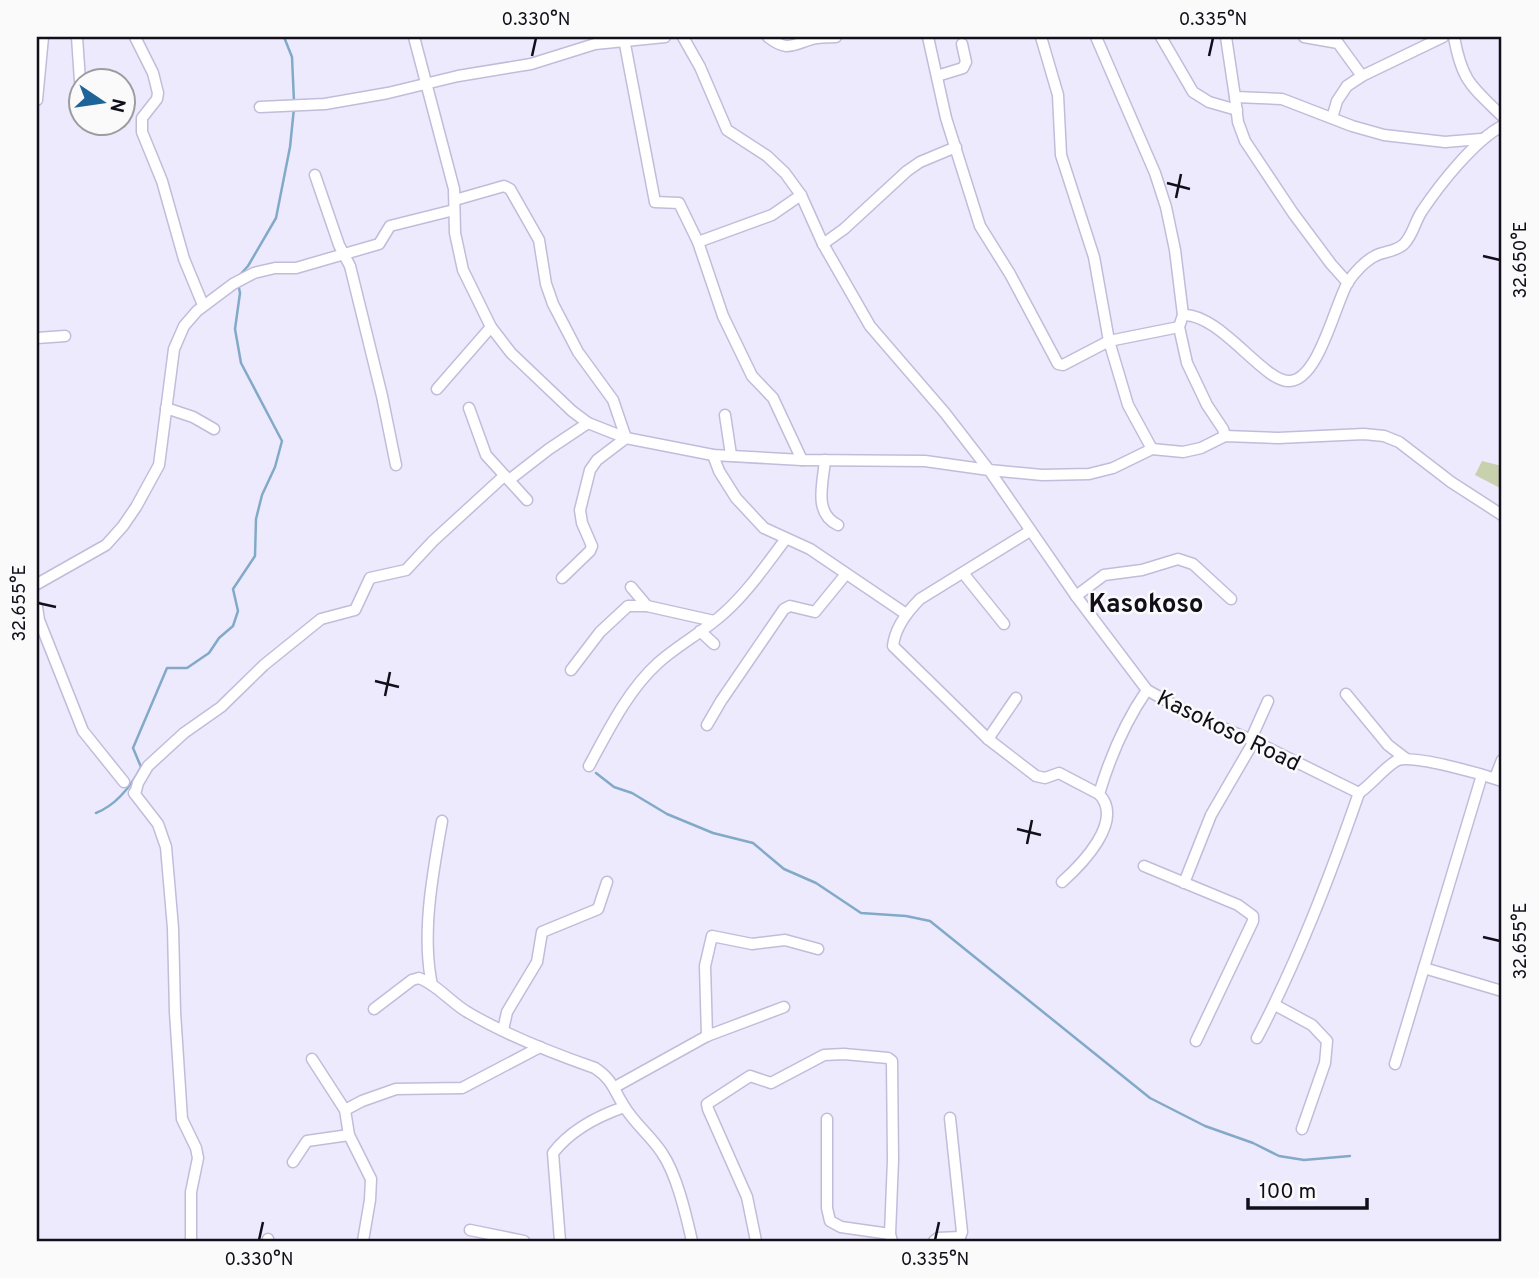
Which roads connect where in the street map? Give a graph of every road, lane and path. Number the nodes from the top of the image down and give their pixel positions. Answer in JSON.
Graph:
{"nodes":[{"id":1,"x":43,"y":37,"type":"edge"},
{"id":2,"x":77,"y":37,"type":"edge"},
{"id":3,"x":135,"y":37,"type":"edge"},
{"id":4,"x":414,"y":37,"type":"edge"},
{"id":5,"x":665,"y":37,"type":"edge"},
{"id":6,"x":685,"y":37,"type":"edge"},
{"id":7,"x":770,"y":37,"type":"edge"},
{"id":8,"x":827,"y":37,"type":"edge"},
{"id":9,"x":836,"y":37,"type":"edge"},
{"id":10,"x":928,"y":37,"type":"edge"},
{"id":11,"x":1041,"y":37,"type":"edge"},
{"id":12,"x":1096,"y":37,"type":"edge"},
{"id":13,"x":1161,"y":37,"type":"edge"},
{"id":14,"x":1226,"y":37,"type":"edge"},
{"id":15,"x":1304,"y":37,"type":"edge"},
{"id":16,"x":1443,"y":37,"type":"edge"},
{"id":17,"x":1454,"y":37,"type":"edge"},
{"id":18,"x":593,"y":40,"type":"edge"},
{"id":19,"x":624,"y":40,"type":"junction"},
{"id":20,"x":1426,"y":40,"type":"edge"},
{"id":21,"x":962,"y":44,"type":"dead end"},
{"id":22,"x":79,"y":66,"type":"edge"},
{"id":23,"x":937,"y":76,"type":"junction"},
{"id":24,"x":1362,"y":76,"type":"junction"},
{"id":25,"x":426,"y":86,"type":"junction"},
{"id":26,"x":1235,"y":97,"type":"junction"},
{"id":27,"x":37,"y":100,"type":"edge"},
{"id":28,"x":260,"y":107,"type":"dead end"},
{"id":29,"x":1237,"y":110,"type":"junction"},
{"id":30,"x":1502,"y":116,"type":"edge"},
{"id":31,"x":1332,"y":118,"type":"junction"},
{"id":32,"x":1502,"y":126,"type":"edge"},
{"id":33,"x":1481,"y":139,"type":"junction"},
{"id":34,"x":956,"y":147,"type":"junction"},
{"id":35,"x":315,"y":175,"type":"dead end"},
{"id":36,"x":801,"y":195,"type":"junction"},
{"id":37,"x":454,"y":205,"type":"junction"},
{"id":38,"x":698,"y":242,"type":"junction"},
{"id":39,"x":823,"y":244,"type":"junction"},
{"id":40,"x":344,"y":254,"type":"junction"},
{"id":41,"x":1348,"y":283,"type":"junction"},
{"id":42,"x":203,"y":305,"type":"junction"},
{"id":43,"x":1183,"y":315,"type":"junction"},
{"id":44,"x":491,"y":327,"type":"junction"},
{"id":45,"x":1179,"y":327,"type":"junction"},
{"id":46,"x":65,"y":336,"type":"dead end"},
{"id":47,"x":37,"y":338,"type":"edge"},
{"id":48,"x":1109,"y":341,"type":"junction"},
{"id":49,"x":438,"y":389,"type":"dead end"},
{"id":50,"x":166,"y":408,"type":"junction"},
{"id":51,"x":469,"y":408,"type":"dead end"},
{"id":52,"x":725,"y":415,"type":"dead end"},
{"id":53,"x":589,"y":423,"type":"junction"},
{"id":54,"x":214,"y":429,"type":"dead end"},
{"id":55,"x":1225,"y":436,"type":"junction"},
{"id":56,"x":626,"y":438,"type":"junction"},
{"id":57,"x":1152,"y":449,"type":"junction"},
{"id":58,"x":713,"y":455,"type":"junction"},
{"id":59,"x":731,"y":455,"type":"junction"},
{"id":60,"x":802,"y":460,"type":"junction"},
{"id":61,"x":825,"y":460,"type":"junction"},
{"id":62,"x":396,"y":465,"type":"dead end"},
{"id":63,"x":989,"y":470,"type":"junction"},
{"id":64,"x":506,"y":478,"type":"junction"},
{"id":65,"x":527,"y":500,"type":"dead end"},
{"id":66,"x":1502,"y":515,"type":"edge"},
{"id":67,"x":838,"y":525,"type":"dead end"},
{"id":68,"x":1030,"y":531,"type":"junction"},
{"id":69,"x":785,"y":540,"type":"junction"},
{"id":70,"x":963,"y":573,"type":"junction"},
{"id":71,"x":846,"y":574,"type":"junction"},
{"id":72,"x":562,"y":578,"type":"dead end"},
{"id":73,"x":37,"y":584,"type":"edge"},
{"id":74,"x":631,"y":587,"type":"dead end"},
{"id":75,"x":1076,"y":596,"type":"junction"},
{"id":76,"x":1231,"y":599,"type":"dead end"},
{"id":77,"x":647,"y":606,"type":"junction"},
{"id":78,"x":37,"y":607,"type":"edge"},
{"id":79,"x":906,"y":614,"type":"junction"},
{"id":80,"x":714,"y":621,"type":"junction"},
{"id":81,"x":38,"y":622,"type":"edge"},
{"id":82,"x":1004,"y":624,"type":"dead end"},
{"id":83,"x":700,"y":631,"type":"junction"},
{"id":84,"x":714,"y":644,"type":"dead end"},
{"id":85,"x":571,"y":670,"type":"dead end"},
{"id":86,"x":1147,"y":690,"type":"junction"},
{"id":87,"x":1346,"y":694,"type":"dead end"},
{"id":88,"x":1016,"y":698,"type":"dead end"},
{"id":89,"x":1268,"y":701,"type":"dead end"},
{"id":90,"x":707,"y":725,"type":"dead end"},
{"id":91,"x":988,"y":739,"type":"junction"},
{"id":92,"x":1253,"y":740,"type":"junction"},
{"id":93,"x":1405,"y":758,"type":"junction"},
{"id":94,"x":1502,"y":760,"type":"edge"},
{"id":95,"x":589,"y":766,"type":"dead end"},
{"id":96,"x":1482,"y":775,"type":"junction"},
{"id":97,"x":1499,"y":780,"type":"edge"},
{"id":98,"x":124,"y":782,"type":"dead end"},
{"id":99,"x":1359,"y":793,"type":"junction"},
{"id":100,"x":1099,"y":794,"type":"junction"},
{"id":101,"x":442,"y":821,"type":"dead end"},
{"id":102,"x":1144,"y":866,"type":"dead end"},
{"id":103,"x":607,"y":882,"type":"dead end"},
{"id":104,"x":1062,"y":882,"type":"dead end"},
{"id":105,"x":1184,"y":883,"type":"junction"},
{"id":106,"x":818,"y":948,"type":"dead end"},
{"id":107,"x":1424,"y":968,"type":"junction"},
{"id":108,"x":432,"y":985,"type":"junction"},
{"id":109,"x":1502,"y":991,"type":"edge"},
{"id":110,"x":1275,"y":1005,"type":"junction"},
{"id":111,"x":784,"y":1007,"type":"dead end"},
{"id":112,"x":374,"y":1009,"type":"dead end"},
{"id":113,"x":503,"y":1030,"type":"junction"},
{"id":114,"x":708,"y":1036,"type":"junction"},
{"id":115,"x":1257,"y":1038,"type":"dead end"},
{"id":116,"x":1196,"y":1041,"type":"dead end"},
{"id":117,"x":540,"y":1047,"type":"junction"},
{"id":118,"x":312,"y":1059,"type":"dead end"},
{"id":119,"x":1395,"y":1064,"type":"dead end"},
{"id":120,"x":615,"y":1087,"type":"junction"},
{"id":121,"x":624,"y":1107,"type":"junction"},
{"id":122,"x":345,"y":1110,"type":"junction"},
{"id":123,"x":950,"y":1118,"type":"dead end"},
{"id":124,"x":827,"y":1119,"type":"dead end"},
{"id":125,"x":1303,"y":1129,"type":"dead end"},
{"id":126,"x":349,"y":1135,"type":"junction"},
{"id":127,"x":293,"y":1162,"type":"dead end"},
{"id":128,"x":470,"y":1230,"type":"dead end"},
{"id":129,"x":891,"y":1237,"type":"edge"},
{"id":130,"x":191,"y":1241,"type":"edge"},
{"id":131,"x":363,"y":1241,"type":"edge"},
{"id":132,"x":524,"y":1241,"type":"edge"},
{"id":133,"x":560,"y":1241,"type":"edge"},
{"id":134,"x":692,"y":1241,"type":"edge"},
{"id":135,"x":756,"y":1241,"type":"edge"},
{"id":136,"x":933,"y":1241,"type":"edge"}],
"edges":[{"from":1,"to":27,"type":"street"},
{"from":2,"to":22,"type":"street"},
{"from":3,"to":42,"type":"street"},
{"from":4,"to":25,"type":"street"},
{"from":5,"to":19,"type":"street"},
{"from":6,"to":36,"type":"street","name":"Kasokoso Road"},
{"from":7,"to":8,"type":"street"},
{"from":8,"to":9,"type":"street"},
{"from":10,"to":23,"type":"street"},
{"from":11,"to":48,"type":"street"},
{"from":12,"to":43,"type":"street"},
{"from":13,"to":29,"type":"street"},
{"from":14,"to":26,"type":"street"},
{"from":15,"to":24,"type":"street"},
{"from":16,"to":20,"type":"street"},
{"from":17,"to":30,"type":"street"},
{"from":18,"to":19,"type":"street"},
{"from":18,"to":25,"type":"street"},
{"from":19,"to":38,"type":"street"},
{"from":20,"to":24,"type":"street"},
{"from":21,"to":23,"type":"street"},
{"from":23,"to":34,"type":"street"},
{"from":24,"to":31,"type":"street"},
{"from":25,"to":28,"type":"street"},
{"from":25,"to":37,"type":"street"},
{"from":26,"to":29,"type":"street"},
{"from":26,"to":31,"type":"street"},
{"from":29,"to":41,"type":"street"},
{"from":31,"to":33,"type":"street"},
{"from":32,"to":33,"type":"street"},
{"from":33,"to":41,"type":"street"},
{"from":34,"to":39,"type":"street"},
{"from":34,"to":48,"type":"street"},
{"from":35,"to":40,"type":"street"},
{"from":36,"to":38,"type":"street"},
{"from":36,"to":39,"type":"street","name":"Kasokoso Road"},
{"from":37,"to":40,"type":"street"},
{"from":37,"to":44,"type":"street"},
{"from":37,"to":56,"type":"street"},
{"from":38,"to":60,"type":"street"},
{"from":39,"to":63,"type":"street","name":"Kasokoso Road"},
{"from":40,"to":42,"type":"street"},
{"from":40,"to":62,"type":"street"},
{"from":41,"to":43,"type":"street"},
{"from":42,"to":50,"type":"street"},
{"from":43,"to":45,"type":"street"},
{"from":44,"to":49,"type":"street"},
{"from":44,"to":53,"type":"street"},
{"from":45,"to":48,"type":"street"},
{"from":45,"to":55,"type":"street"},
{"from":46,"to":47,"type":"street"},
{"from":48,"to":57,"type":"street"},
{"from":50,"to":54,"type":"street"},
{"from":50,"to":73,"type":"street"},
{"from":51,"to":64,"type":"street"},
{"from":52,"to":59,"type":"street"},
{"from":53,"to":56,"type":"street"},
{"from":53,"to":64,"type":"street"},
{"from":55,"to":57,"type":"street"},
{"from":55,"to":66,"type":"street"},
{"from":56,"to":58,"type":"street"},
{"from":56,"to":72,"type":"street"},
{"from":57,"to":63,"type":"street"},
{"from":58,"to":59,"type":"street"},
{"from":58,"to":69,"type":"street"},
{"from":59,"to":60,"type":"street"},
{"from":60,"to":61,"type":"street"},
{"from":61,"to":63,"type":"street"},
{"from":61,"to":67,"type":"street"},
{"from":63,"to":68,"type":"street","name":"Kasokoso Road"},
{"from":64,"to":65,"type":"street"},
{"from":64,"to":130,"type":"street"},
{"from":68,"to":70,"type":"street"},
{"from":68,"to":75,"type":"street","name":"Kasokoso Road"},
{"from":69,"to":71,"type":"street"},
{"from":69,"to":80,"type":"street"},
{"from":70,"to":79,"type":"street"},
{"from":70,"to":82,"type":"street"},
{"from":71,"to":79,"type":"street"},
{"from":71,"to":90,"type":"street"},
{"from":74,"to":77,"type":"street"},
{"from":75,"to":76,"type":"street"},
{"from":75,"to":86,"type":"street","name":"Kasokoso Road"},
{"from":77,"to":80,"type":"street"},
{"from":77,"to":85,"type":"street"},
{"from":78,"to":81,"type":"street"},
{"from":79,"to":91,"type":"street"},
{"from":80,"to":83,"type":"street"},
{"from":81,"to":98,"type":"street"},
{"from":83,"to":84,"type":"street"},
{"from":83,"to":95,"type":"street"},
{"from":86,"to":92,"type":"street","name":"Kasokoso Road"},
{"from":86,"to":100,"type":"street"},
{"from":87,"to":93,"type":"street"},
{"from":88,"to":91,"type":"street"},
{"from":89,"to":92,"type":"street"},
{"from":91,"to":100,"type":"street"},
{"from":92,"to":99,"type":"street","name":"Kasokoso Road"},
{"from":92,"to":105,"type":"street"},
{"from":93,"to":96,"type":"street"},
{"from":93,"to":99,"type":"street"},
{"from":94,"to":97,"type":"street"},
{"from":96,"to":97,"type":"street"},
{"from":96,"to":107,"type":"street"},
{"from":99,"to":110,"type":"street"},
{"from":100,"to":104,"type":"street"},
{"from":101,"to":108,"type":"street"},
{"from":102,"to":105,"type":"street"},
{"from":103,"to":113,"type":"street"},
{"from":105,"to":116,"type":"street"},
{"from":106,"to":114,"type":"street"},
{"from":107,"to":109,"type":"street"},
{"from":107,"to":119,"type":"street"},
{"from":108,"to":112,"type":"street"},
{"from":108,"to":113,"type":"street"},
{"from":110,"to":115,"type":"street"},
{"from":110,"to":125,"type":"street"},
{"from":111,"to":114,"type":"street"},
{"from":113,"to":117,"type":"street"},
{"from":114,"to":120,"type":"street"},
{"from":117,"to":120,"type":"street"},
{"from":117,"to":122,"type":"street"},
{"from":118,"to":122,"type":"street"},
{"from":120,"to":121,"type":"street"},
{"from":121,"to":133,"type":"street"},
{"from":121,"to":134,"type":"street"},
{"from":122,"to":126,"type":"street"},
{"from":123,"to":136,"type":"street"},
{"from":124,"to":129,"type":"street"},
{"from":126,"to":127,"type":"street"},
{"from":126,"to":131,"type":"street"},
{"from":128,"to":132,"type":"street"},
{"from":129,"to":135,"type":"street"}]}
